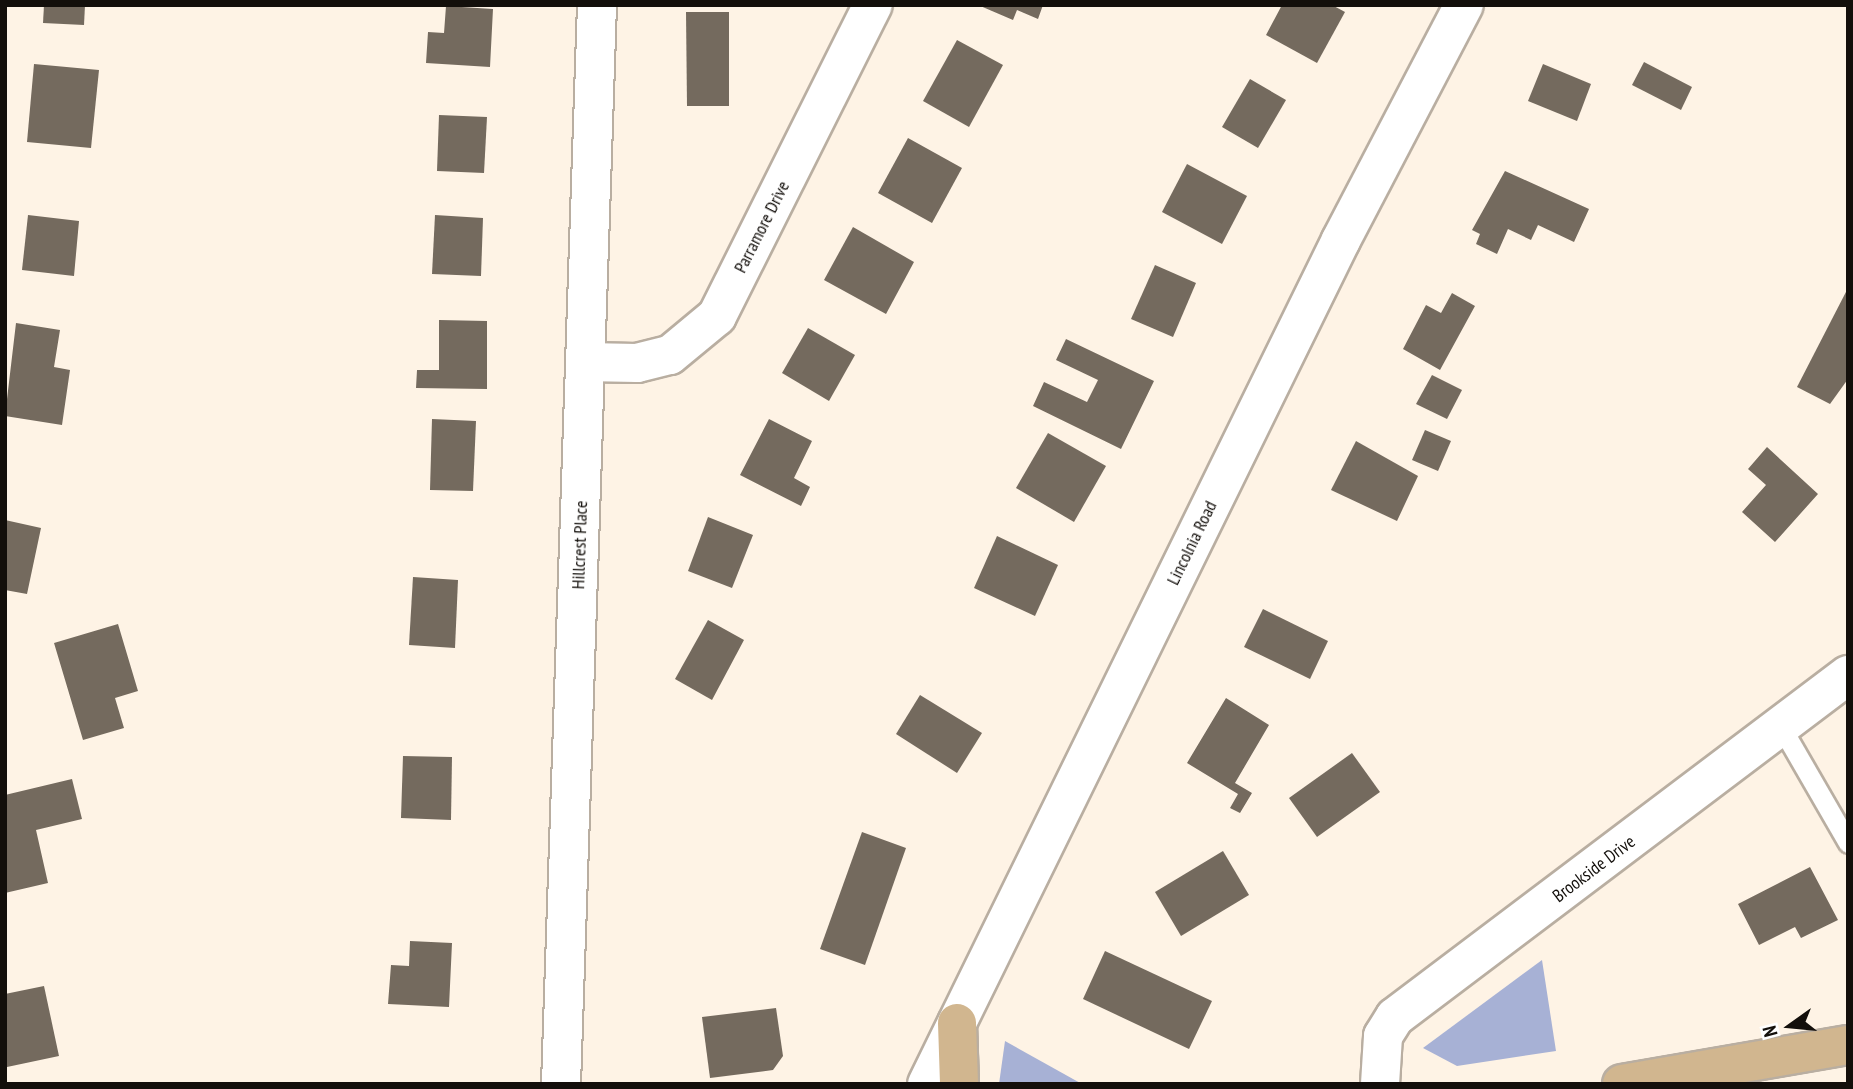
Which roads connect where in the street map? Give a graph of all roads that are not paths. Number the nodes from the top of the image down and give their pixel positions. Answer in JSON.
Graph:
{"nodes":[{"id":1,"x":597,"y":5,"type":"edge"},
{"id":2,"x":873,"y":5,"type":"edge"},
{"id":3,"x":1464,"y":5,"type":"edge"},
{"id":4,"x":585,"y":362,"type":"junction"},
{"id":5,"x":1848,"y":675,"type":"edge"},
{"id":6,"x":1780,"y":725,"type":"junction"},
{"id":7,"x":1848,"y":843,"type":"edge"},
{"id":8,"x":957,"y":1023,"type":"junction"},
{"id":9,"x":1848,"y":1045,"type":"edge"},
{"id":10,"x":561,"y":1084,"type":"edge"},
{"id":11,"x":927,"y":1084,"type":"edge"},
{"id":12,"x":960,"y":1084,"type":"edge"},
{"id":13,"x":1380,"y":1084,"type":"edge"},
{"id":14,"x":1622,"y":1084,"type":"edge"}],
"edges":[{"from":1,"to":4,"type":"street","name":"Hillcrest Place"},
{"from":2,"to":4,"type":"street","name":"Parramore Drive"},
{"from":3,"to":8,"type":"street","name":"Lincolnia Road"},
{"from":4,"to":10,"type":"street","name":"Hillcrest Place"},
{"from":5,"to":6,"type":"street","name":"Brookside Drive"},
{"from":6,"to":7,"type":"lane"},
{"from":6,"to":13,"type":"street","name":"Brookside Drive"},
{"from":8,"to":11,"type":"street","name":"Lincolnia Road"},
{"from":8,"to":12,"type":"main road"},
{"from":9,"to":14,"type":"main road"}]}
